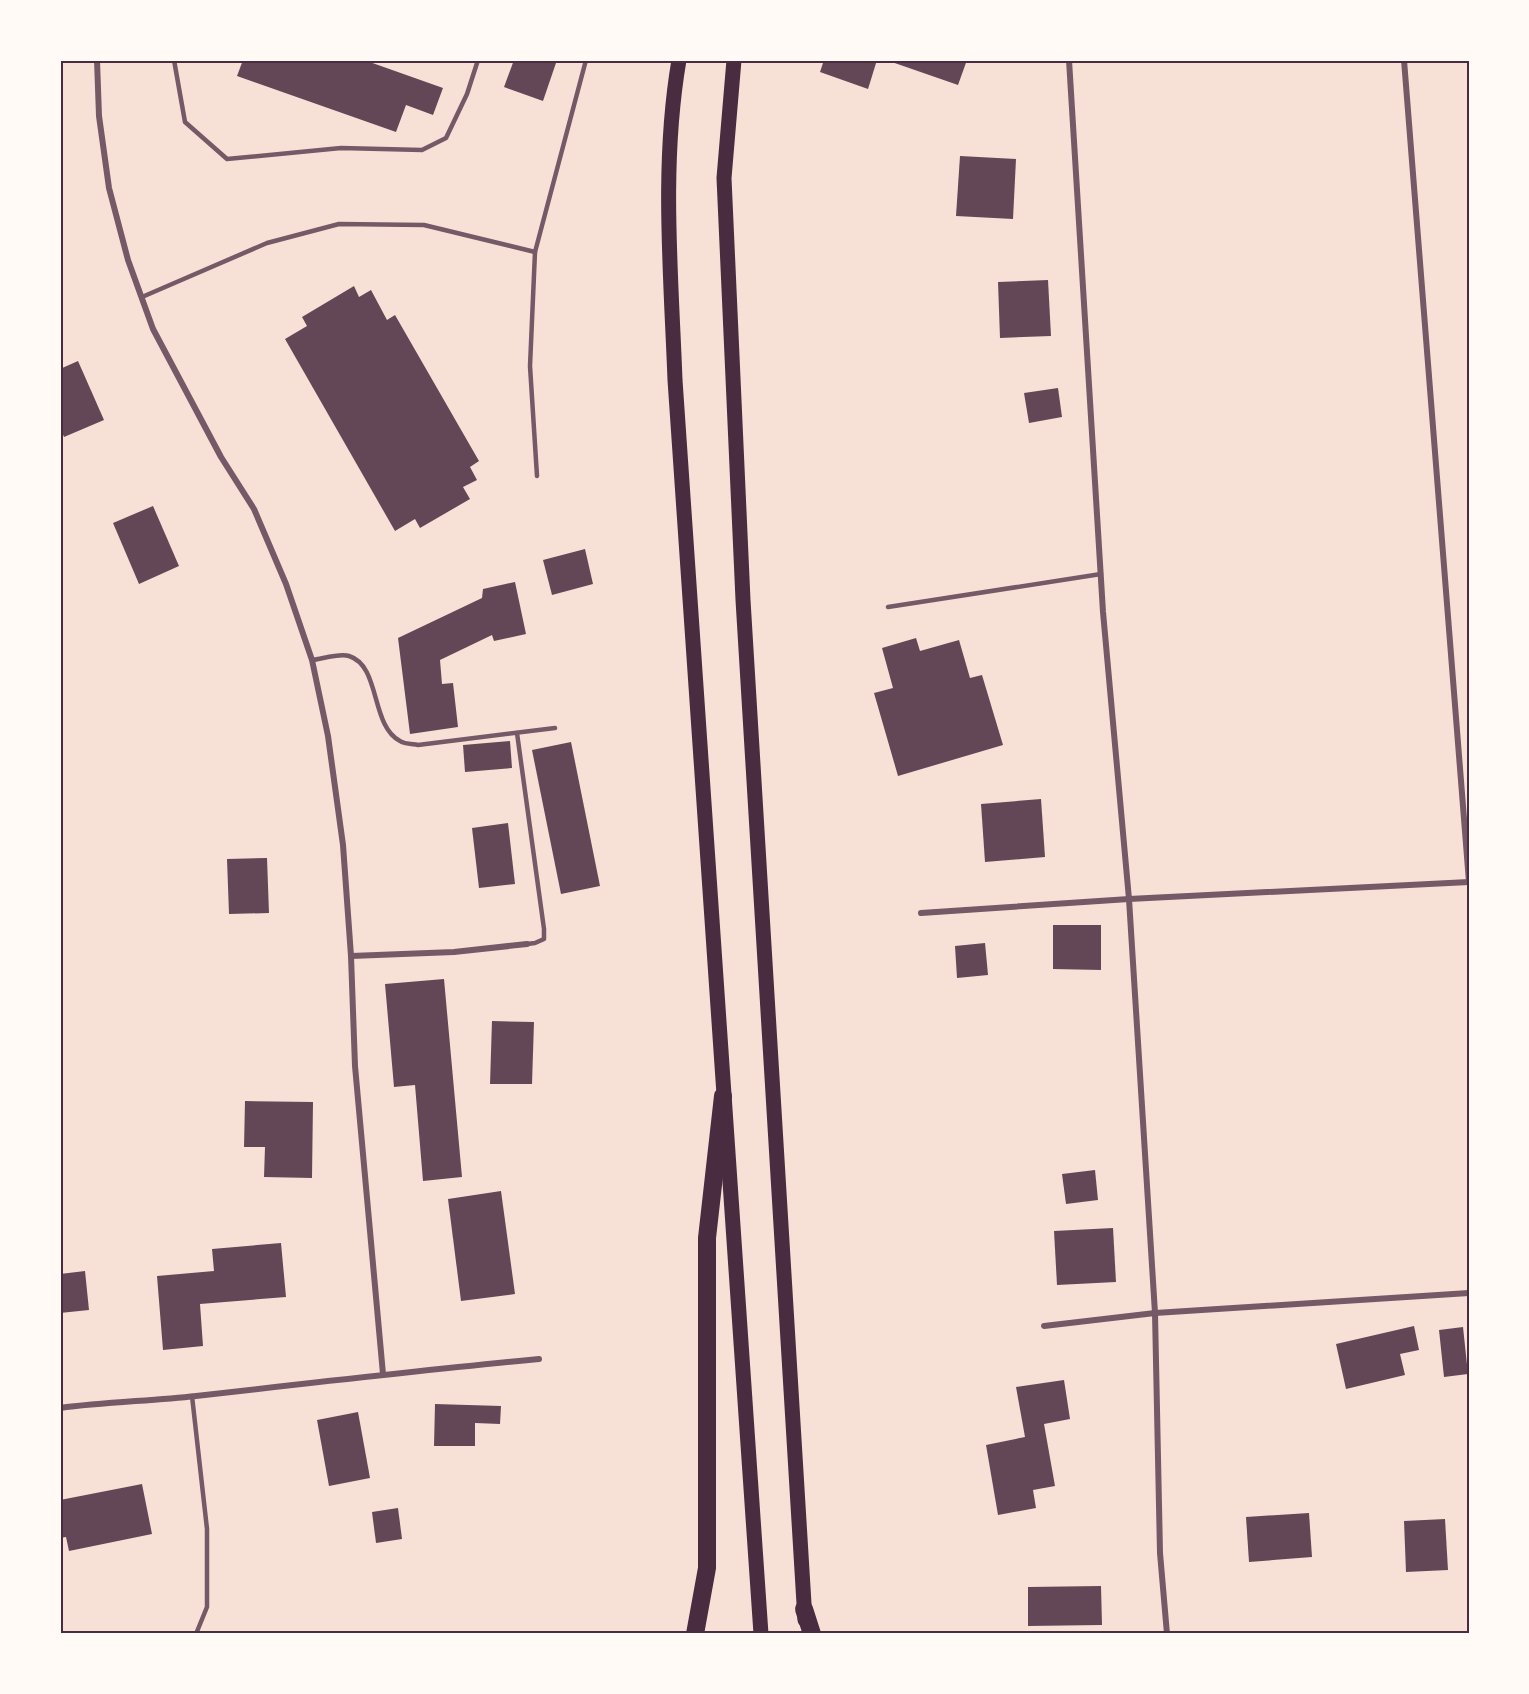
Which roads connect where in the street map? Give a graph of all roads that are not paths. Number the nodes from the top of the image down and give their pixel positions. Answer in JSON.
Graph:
{"nodes":[{"id":1,"x":97,"y":60,"type":"edge"},
{"id":2,"x":174,"y":60,"type":"edge"},
{"id":3,"x":478,"y":60,"type":"edge"},
{"id":4,"x":586,"y":60,"type":"edge"},
{"id":5,"x":679,"y":60,"type":"edge"},
{"id":6,"x":734,"y":60,"type":"edge"},
{"id":7,"x":1069,"y":60,"type":"edge"},
{"id":8,"x":1404,"y":60,"type":"edge"},
{"id":9,"x":535,"y":252,"type":"junction"},
{"id":10,"x":142,"y":297,"type":"junction"},
{"id":11,"x":537,"y":476,"type":"dead end"},
{"id":12,"x":1101,"y":574,"type":"junction"},
{"id":13,"x":888,"y":607,"type":"dead end"},
{"id":14,"x":312,"y":660,"type":"junction"},
{"id":15,"x":555,"y":728,"type":"dead end"},
{"id":16,"x":517,"y":733,"type":"junction"},
{"id":17,"x":1469,"y":882,"type":"edge"},
{"id":18,"x":1129,"y":899,"type":"junction"},
{"id":19,"x":921,"y":913,"type":"dead end"},
{"id":20,"x":527,"y":944,"type":"joint"},
{"id":21,"x":351,"y":956,"type":"junction"},
{"id":22,"x":723,"y":1096,"type":"junction"},
{"id":23,"x":1469,"y":1293,"type":"edge"},
{"id":24,"x":1155,"y":1313,"type":"junction"},
{"id":25,"x":1044,"y":1326,"type":"dead end"},
{"id":26,"x":539,"y":1359,"type":"dead end"},
{"id":27,"x":384,"y":1374,"type":"junction"},
{"id":28,"x":192,"y":1396,"type":"junction"},
{"id":29,"x":60,"y":1408,"type":"edge"},
{"id":30,"x":804,"y":1609,"type":"junction"},
{"id":31,"x":196,"y":1634,"type":"edge"},
{"id":32,"x":695,"y":1634,"type":"edge"},
{"id":33,"x":761,"y":1634,"type":"edge"},
{"id":34,"x":806,"y":1634,"type":"edge"},
{"id":35,"x":812,"y":1634,"type":"edge"},
{"id":36,"x":1167,"y":1634,"type":"edge"}],
"edges":[{"from":1,"to":10,"type":"street"},
{"from":2,"to":3,"type":"lane"},
{"from":4,"to":9,"type":"lane"},
{"from":5,"to":22,"type":"main road"},
{"from":6,"to":30,"type":"main road"},
{"from":7,"to":12,"type":"street"},
{"from":8,"to":17,"type":"street"},
{"from":9,"to":10,"type":"lane"},
{"from":9,"to":11,"type":"lane"},
{"from":10,"to":14,"type":"street"},
{"from":12,"to":13,"type":"lane"},
{"from":12,"to":18,"type":"street"},
{"from":14,"to":16,"type":"lane"},
{"from":14,"to":21,"type":"street"},
{"from":15,"to":16,"type":"lane"},
{"from":16,"to":20,"type":"lane"},
{"from":17,"to":18,"type":"street"},
{"from":18,"to":19,"type":"street"},
{"from":18,"to":24,"type":"street"},
{"from":20,"to":21,"type":"street"},
{"from":21,"to":27,"type":"street"},
{"from":22,"to":32,"type":"highway"},
{"from":22,"to":33,"type":"main road"},
{"from":23,"to":24,"type":"street"},
{"from":24,"to":25,"type":"street"},
{"from":24,"to":36,"type":"street"},
{"from":26,"to":27,"type":"street"},
{"from":27,"to":28,"type":"street"},
{"from":28,"to":29,"type":"street"},
{"from":28,"to":31,"type":"lane"},
{"from":30,"to":34,"type":"main road"},
{"from":30,"to":35,"type":"highway"}]}
